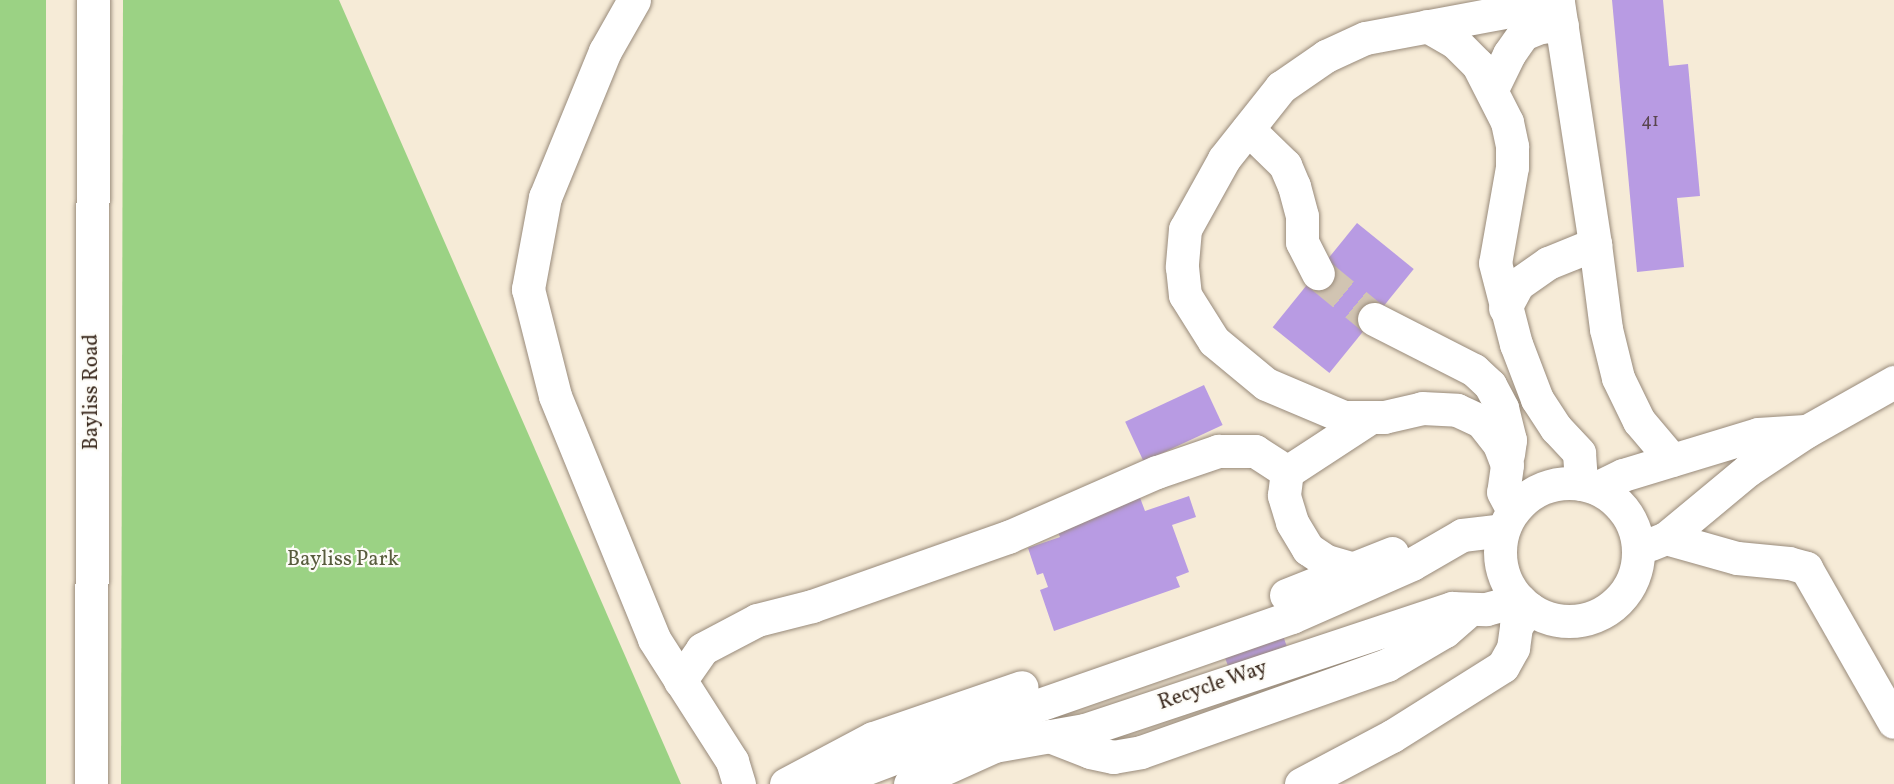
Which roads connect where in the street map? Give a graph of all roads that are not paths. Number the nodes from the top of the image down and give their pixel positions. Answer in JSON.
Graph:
{"nodes":[{"id":1,"x":93,"y":0,"type":"edge"},
{"id":2,"x":634,"y":0,"type":"edge"},
{"id":3,"x":1562,"y":25,"type":"junction"},
{"id":4,"x":1427,"y":26,"type":"junction"},
{"id":5,"x":1492,"y":88,"type":"junction"},
{"id":6,"x":1248,"y":129,"type":"junction"},
{"id":7,"x":1595,"y":244,"type":"junction"},
{"id":8,"x":1318,"y":273,"type":"tunnel mouth"},
{"id":9,"x":1505,"y":308,"type":"junction"},
{"id":10,"x":1374,"y":320,"type":"tunnel mouth"},
{"id":11,"x":1894,"y":382,"type":"edge"},
{"id":12,"x":1371,"y":417,"type":"junction"},
{"id":13,"x":1807,"y":431,"type":"junction"},
{"id":14,"x":1672,"y":460,"type":"junction"},
{"id":15,"x":1507,"y":465,"type":"junction"},
{"id":16,"x":1287,"y":472,"type":"junction"},
{"id":17,"x":1586,"y":475,"type":"junction"},
{"id":18,"x":1508,"y":521,"type":"junction"},
{"id":19,"x":1462,"y":535,"type":"junction"},
{"id":20,"x":1652,"y":544,"type":"junction"},
{"id":21,"x":1351,"y":568,"type":"junction"},
{"id":22,"x":1524,"y":604,"type":"junction"},
{"id":23,"x":1472,"y":608,"type":"junction"},
{"id":24,"x":680,"y":681,"type":"junction"},
{"id":25,"x":1894,"y":722,"type":"edge"},
{"id":26,"x":1049,"y":736,"type":"junction"},
{"id":27,"x":1112,"y":770,"type":"edge"},
{"id":28,"x":91,"y":784,"type":"edge"},
{"id":29,"x":739,"y":784,"type":"edge"},
{"id":30,"x":786,"y":784,"type":"edge"},
{"id":31,"x":825,"y":784,"type":"edge"},
{"id":32,"x":910,"y":784,"type":"edge"},
{"id":33,"x":1301,"y":784,"type":"edge"}],
"edges":[{"from":1,"to":28,"type":"street","name":"Bayliss Road"},
{"from":2,"to":24,"type":"street"},
{"from":3,"to":4,"type":"street"},
{"from":3,"to":5,"type":"street"},
{"from":3,"to":7,"type":"street"},
{"from":4,"to":5,"type":"street"},
{"from":4,"to":6,"type":"street"},
{"from":5,"to":9,"type":"street"},
{"from":6,"to":8,"type":"street"},
{"from":6,"to":12,"type":"street"},
{"from":7,"to":9,"type":"street"},
{"from":7,"to":14,"type":"street"},
{"from":9,"to":17,"type":"street"},
{"from":10,"to":15,"type":"street"},
{"from":11,"to":13,"type":"street"},
{"from":12,"to":15,"type":"street"},
{"from":12,"to":16,"type":"street"},
{"from":13,"to":14,"type":"street"},
{"from":13,"to":20,"type":"street"},
{"from":14,"to":17,"type":"street"},
{"from":15,"to":18,"type":"street"},
{"from":16,"to":21,"type":"street"},
{"from":16,"to":24,"type":"street"},
{"from":17,"to":18,"type":"street"},
{"from":17,"to":20,"type":"street"},
{"from":18,"to":19,"type":"street"},
{"from":18,"to":22,"type":"street"},
{"from":19,"to":21,"type":"street"},
{"from":19,"to":31,"type":"street"},
{"from":20,"to":22,"type":"street"},
{"from":20,"to":25,"type":"street"},
{"from":21,"to":30,"type":"street"},
{"from":22,"to":23,"type":"street","name":"Recycle Way"},
{"from":22,"to":33,"type":"street"},
{"from":23,"to":26,"type":"street","name":"Recycle Way"},
{"from":23,"to":27,"type":"street"},
{"from":24,"to":29,"type":"street"},
{"from":26,"to":27,"type":"street"},
{"from":26,"to":32,"type":"street","name":"Recycle Way"}]}
